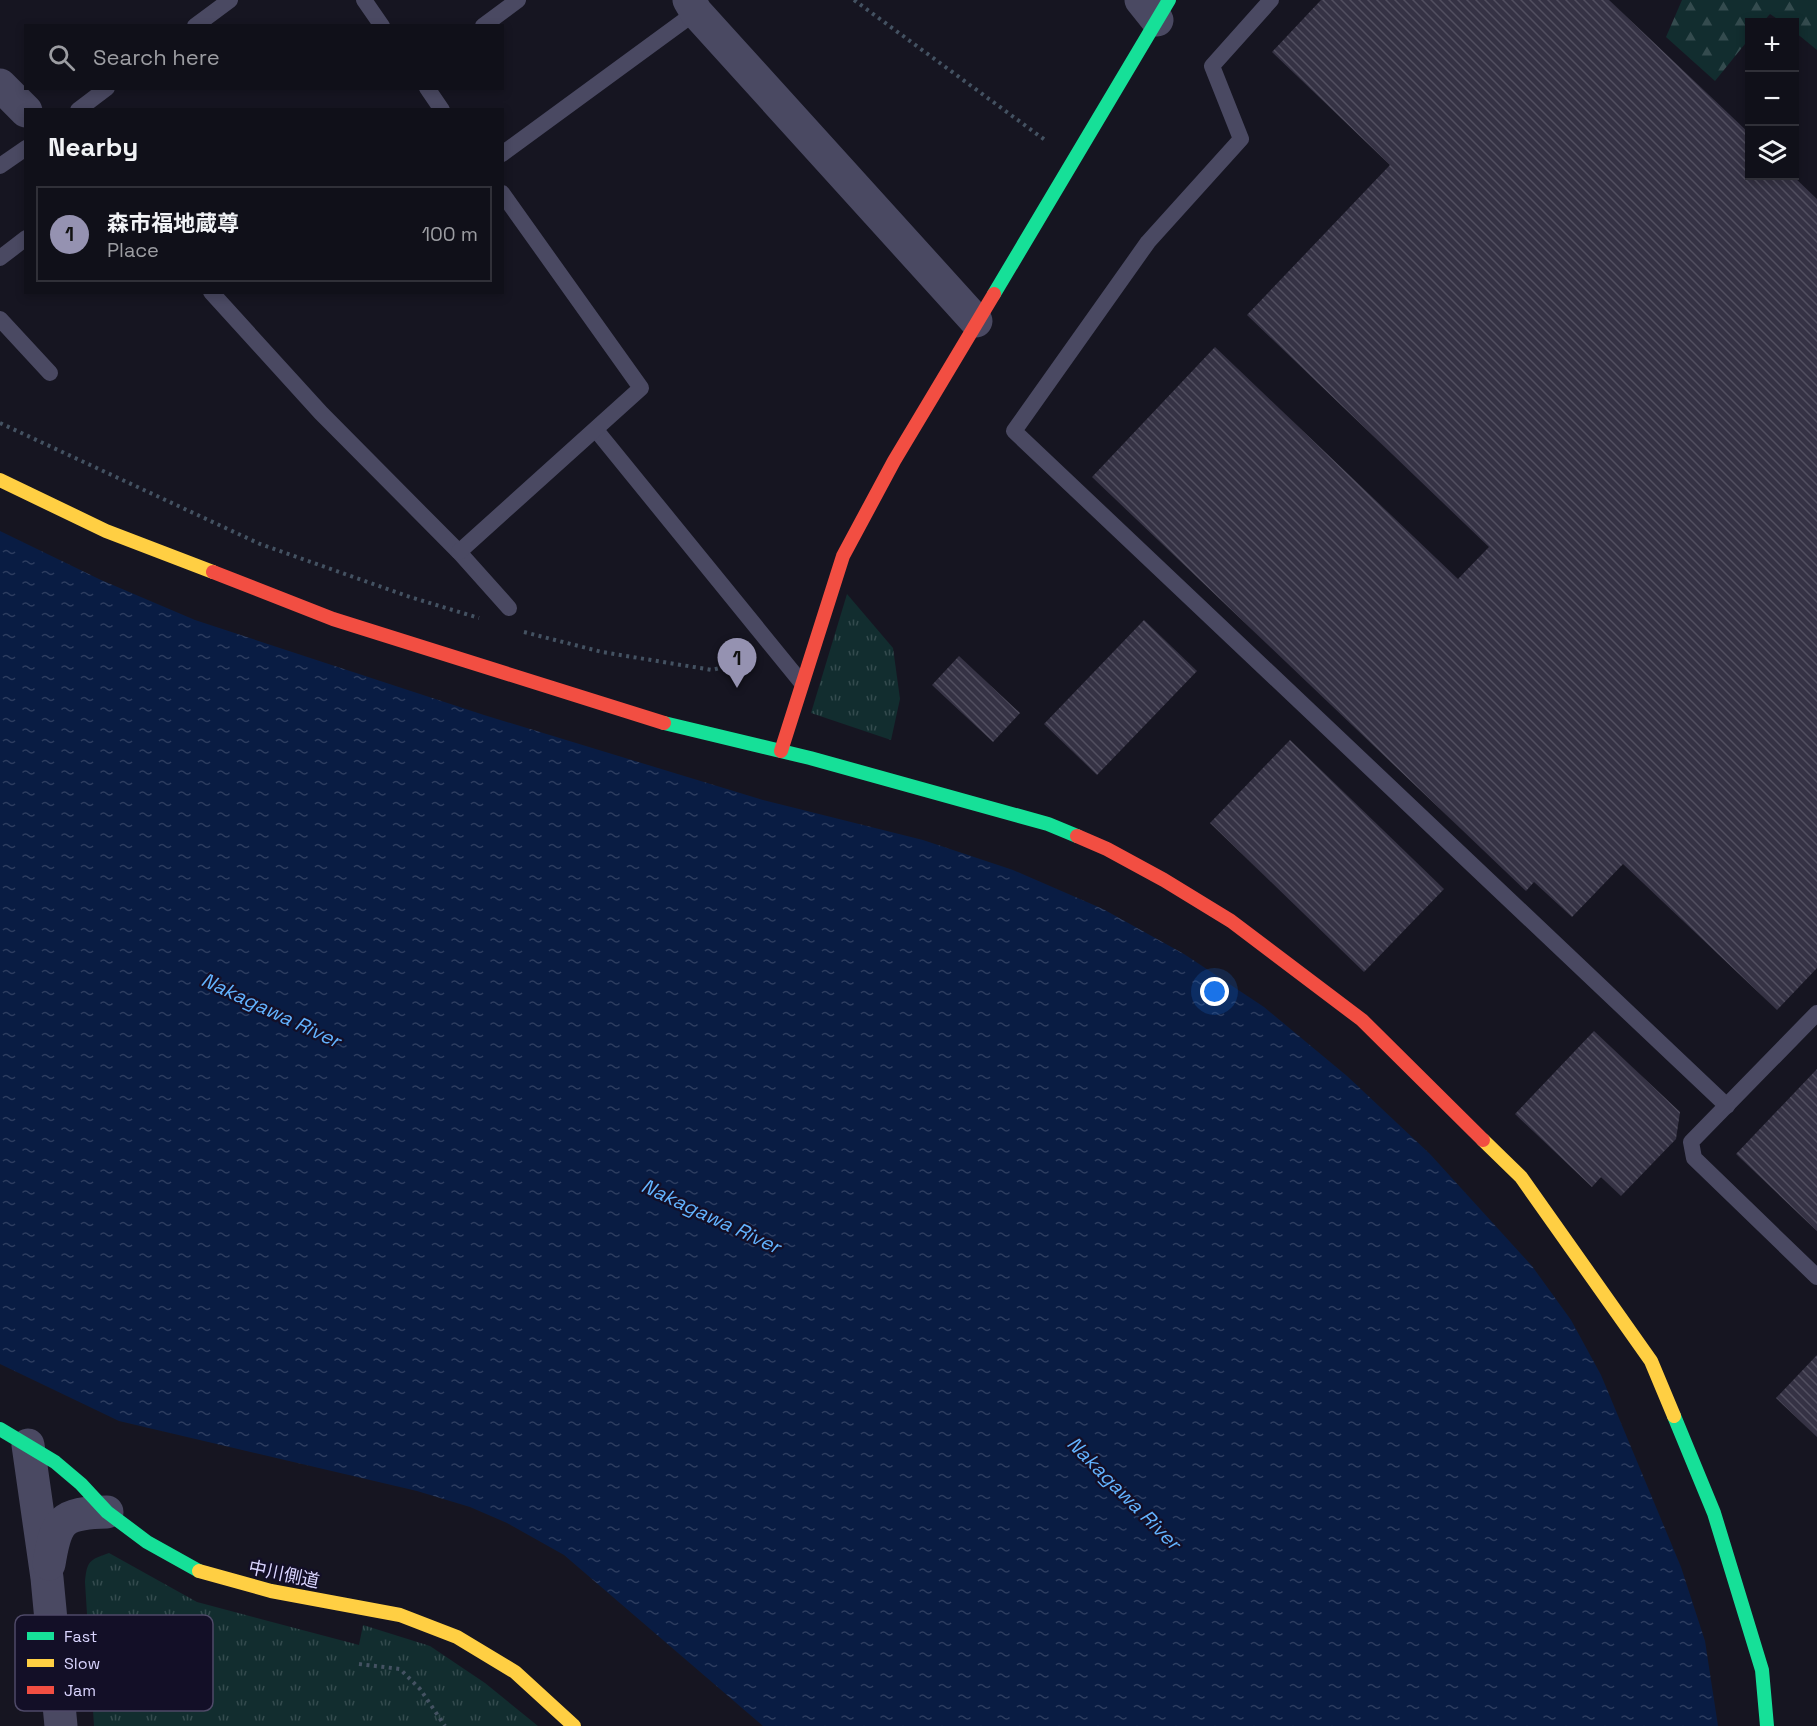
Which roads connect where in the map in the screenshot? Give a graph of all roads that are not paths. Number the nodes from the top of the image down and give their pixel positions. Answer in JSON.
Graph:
{"nodes":[{"id":1,"x":230,"y":0,"type":"edge"},
{"id":2,"x":364,"y":0,"type":"edge"},
{"id":3,"x":518,"y":0,"type":"edge"},
{"id":4,"x":1271,"y":0,"type":"edge"},
{"id":5,"x":693,"y":6,"type":"edge"},
{"id":6,"x":1156,"y":7,"type":"edge"},
{"id":7,"x":198,"y":24,"type":"edge"},
{"id":8,"x":381,"y":24,"type":"edge"},
{"id":9,"x":486,"y":24,"type":"edge"},
{"id":10,"x":0,"y":85,"type":"edge"},
{"id":11,"x":104,"y":90,"type":"edge"},
{"id":12,"x":428,"y":90,"type":"edge"},
{"id":13,"x":81,"y":108,"type":"edge"},
{"id":14,"x":441,"y":108,"type":"edge"},
{"id":15,"x":24,"y":109,"type":"edge"},
{"id":16,"x":24,"y":149,"type":"edge"},
{"id":17,"x":504,"y":152,"type":"edge"},
{"id":18,"x":0,"y":166,"type":"edge"},
{"id":19,"x":504,"y":195,"type":"edge"},
{"id":20,"x":24,"y":240,"type":"edge"},
{"id":21,"x":0,"y":258,"type":"edge"},
{"id":22,"x":213,"y":294,"type":"edge"},
{"id":23,"x":0,"y":319,"type":"edge"},
{"id":24,"x":976,"y":321,"type":"junction"},
{"id":25,"x":50,"y":373,"type":"dead end"},
{"id":26,"x":596,"y":430,"type":"junction"},
{"id":27,"x":0,"y":480,"type":"edge"},
{"id":28,"x":459,"y":552,"type":"junction"},
{"id":29,"x":509,"y":608,"type":"dead end"},
{"id":30,"x":801,"y":682,"type":"junction"},
{"id":31,"x":781,"y":751,"type":"junction"},
{"id":32,"x":1817,"y":1013,"type":"edge"},
{"id":33,"x":1727,"y":1106,"type":"junction"},
{"id":34,"x":1817,"y":1277,"type":"edge"},
{"id":35,"x":0,"y":1429,"type":"edge"},
{"id":36,"x":28,"y":1445,"type":"junction"},
{"id":37,"x":107,"y":1512,"type":"junction"},
{"id":38,"x":47,"y":1578,"type":"junction"},
{"id":39,"x":50,"y":1615,"type":"edge"},
{"id":40,"x":59,"y":1711,"type":"edge"},
{"id":41,"x":60,"y":1726,"type":"edge"},
{"id":42,"x":574,"y":1726,"type":"edge"},
{"id":43,"x":1767,"y":1726,"type":"edge"}],
"edges":[{"from":1,"to":7,"type":"lane"},
{"from":2,"to":8,"type":"lane"},
{"from":3,"to":9,"type":"lane"},
{"from":4,"to":33,"type":"lane"},
{"from":5,"to":17,"type":"lane"},
{"from":5,"to":24,"type":"street"},
{"from":6,"to":24,"type":"street"},
{"from":10,"to":15,"type":"street"},
{"from":11,"to":13,"type":"lane"},
{"from":12,"to":14,"type":"lane"},
{"from":16,"to":18,"type":"lane"},
{"from":19,"to":26,"type":"lane"},
{"from":20,"to":21,"type":"lane"},
{"from":22,"to":28,"type":"lane"},
{"from":23,"to":25,"type":"lane"},
{"from":24,"to":30,"type":"street"},
{"from":26,"to":28,"type":"lane"},
{"from":26,"to":30,"type":"lane"},
{"from":27,"to":31,"type":"street"},
{"from":28,"to":29,"type":"lane"},
{"from":30,"to":31,"type":"street"},
{"from":31,"to":43,"type":"street"},
{"from":32,"to":33,"type":"lane"},
{"from":33,"to":34,"type":"lane"},
{"from":35,"to":36,"type":"street","name":"中川側道"},
{"from":36,"to":37,"type":"street","name":"中川側道"},
{"from":36,"to":38,"type":"street"},
{"from":37,"to":38,"type":"street"},
{"from":37,"to":42,"type":"street","name":"中川側道"},
{"from":38,"to":39,"type":"street"},
{"from":40,"to":41,"type":"street"}]}
